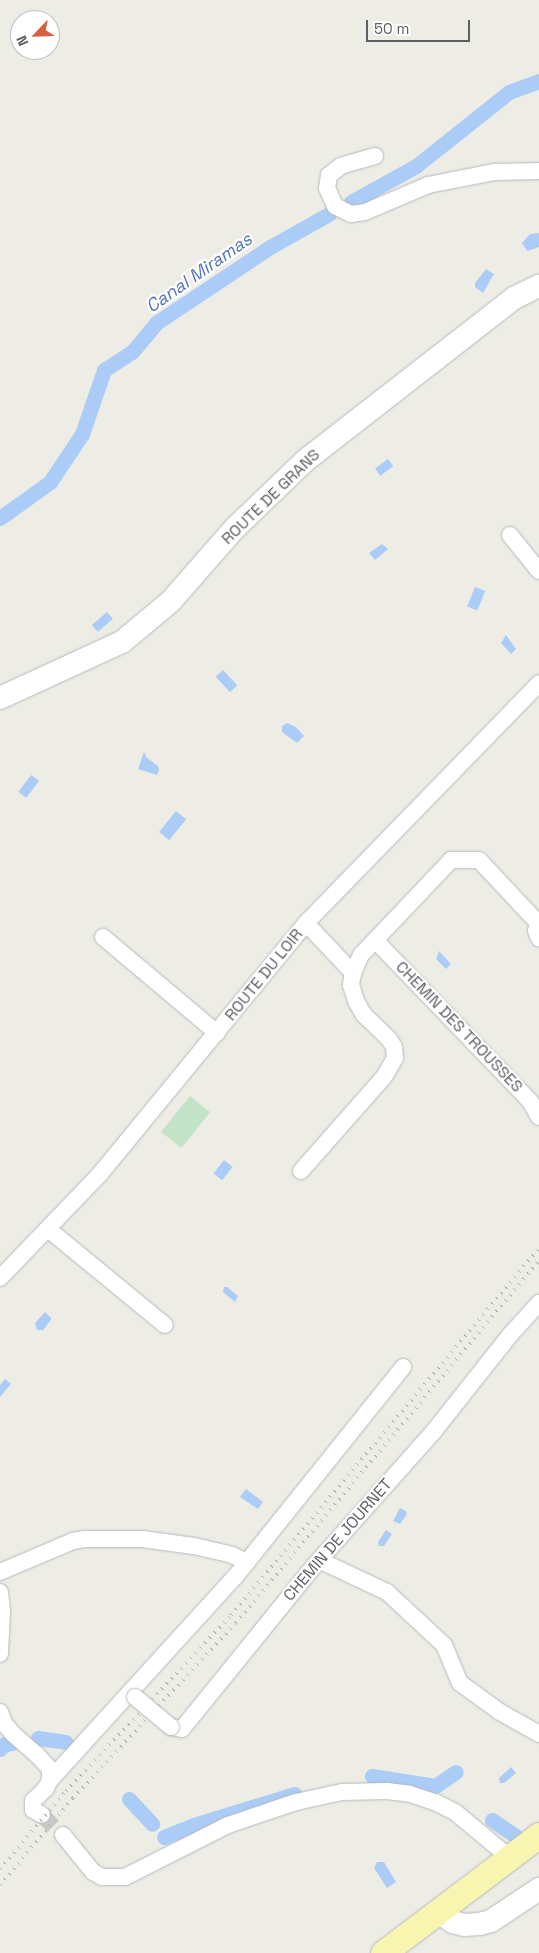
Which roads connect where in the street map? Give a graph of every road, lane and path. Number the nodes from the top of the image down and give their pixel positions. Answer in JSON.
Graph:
{"nodes":[{"id":1,"x":375,"y":156,"type":"dead end"},
{"id":2,"x":539,"y":170,"type":"edge"},
{"id":3,"x":539,"y":286,"type":"edge"},
{"id":4,"x":510,"y":535,"type":"dead end"},
{"id":5,"x":539,"y":571,"type":"edge"},
{"id":6,"x":536,"y":694,"type":"edge"},
{"id":7,"x":0,"y":698,"type":"edge"},
{"id":8,"x":306,"y":923,"type":"junction"},
{"id":9,"x":538,"y":927,"type":"edge"},
{"id":10,"x":103,"y":937,"type":"dead end"},
{"id":11,"x":375,"y":940,"type":"junction"},
{"id":12,"x":353,"y":972,"type":"junction"},
{"id":13,"x":217,"y":1033,"type":"junction"},
{"id":14,"x":539,"y":1118,"type":"edge"},
{"id":15,"x":301,"y":1171,"type":"dead end"},
{"id":16,"x":48,"y":1229,"type":"junction"},
{"id":17,"x":0,"y":1278,"type":"edge"},
{"id":18,"x":539,"y":1303,"type":"edge"},
{"id":19,"x":165,"y":1325,"type":"dead end"},
{"id":20,"x":403,"y":1367,"type":"dead end"},
{"id":21,"x":319,"y":1560,"type":"junction"},
{"id":22,"x":247,"y":1562,"type":"junction"},
{"id":23,"x":0,"y":1572,"type":"edge"},
{"id":24,"x":0,"y":1592,"type":"edge"},
{"id":25,"x":0,"y":1654,"type":"edge"},
{"id":26,"x":132,"y":1695,"type":"junction"},
{"id":27,"x":0,"y":1712,"type":"edge"},
{"id":28,"x":539,"y":1734,"type":"edge"},
{"id":29,"x":50,"y":1780,"type":"junction"},
{"id":30,"x":42,"y":1815,"type":"tunnel mouth"},
{"id":31,"x":63,"y":1835,"type":"tunnel mouth"},
{"id":32,"x":539,"y":1835,"type":"edge"},
{"id":33,"x":510,"y":1858,"type":"junction"},
{"id":34,"x":539,"y":1889,"type":"edge"},
{"id":35,"x":439,"y":1912,"type":"junction"},
{"id":36,"x":383,"y":1953,"type":"edge"}],
"edges":[{"from":1,"to":2,"type":"street"},
{"from":3,"to":7,"type":"street","name":"ROUTE DE GRANS"},
{"from":4,"to":5,"type":"street"},
{"from":6,"to":8,"type":"street","name":"ROUTE DU LOIR"},
{"from":8,"to":12,"type":"street"},
{"from":8,"to":13,"type":"street","name":"ROUTE DU LOIR"},
{"from":9,"to":11,"type":"street"},
{"from":10,"to":13,"type":"street"},
{"from":11,"to":12,"type":"street"},
{"from":11,"to":14,"type":"street","name":"CHEMIN DES TROUSSES"},
{"from":12,"to":15,"type":"street"},
{"from":13,"to":16,"type":"street","name":"ROUTE DU LOIR"},
{"from":16,"to":17,"type":"street","name":"ROUTE DU LOIR"},
{"from":16,"to":19,"type":"street"},
{"from":18,"to":21,"type":"street","name":"CHEMIN DE JOURNET"},
{"from":20,"to":22,"type":"street"},
{"from":21,"to":26,"type":"street","name":"CHEMIN DE JOURNET","bridge":true},
{"from":21,"to":28,"type":"street"},
{"from":22,"to":23,"type":"street"},
{"from":22,"to":26,"type":"street"},
{"from":24,"to":25,"type":"street"},
{"from":26,"to":29,"type":"street"},
{"from":27,"to":29,"type":"street"},
{"from":29,"to":30,"type":"street"},
{"from":31,"to":33,"type":"street"},
{"from":32,"to":33,"type":"main road"},
{"from":33,"to":35,"type":"main road"},
{"from":34,"to":35,"type":"street"},
{"from":35,"to":36,"type":"main road"}]}
